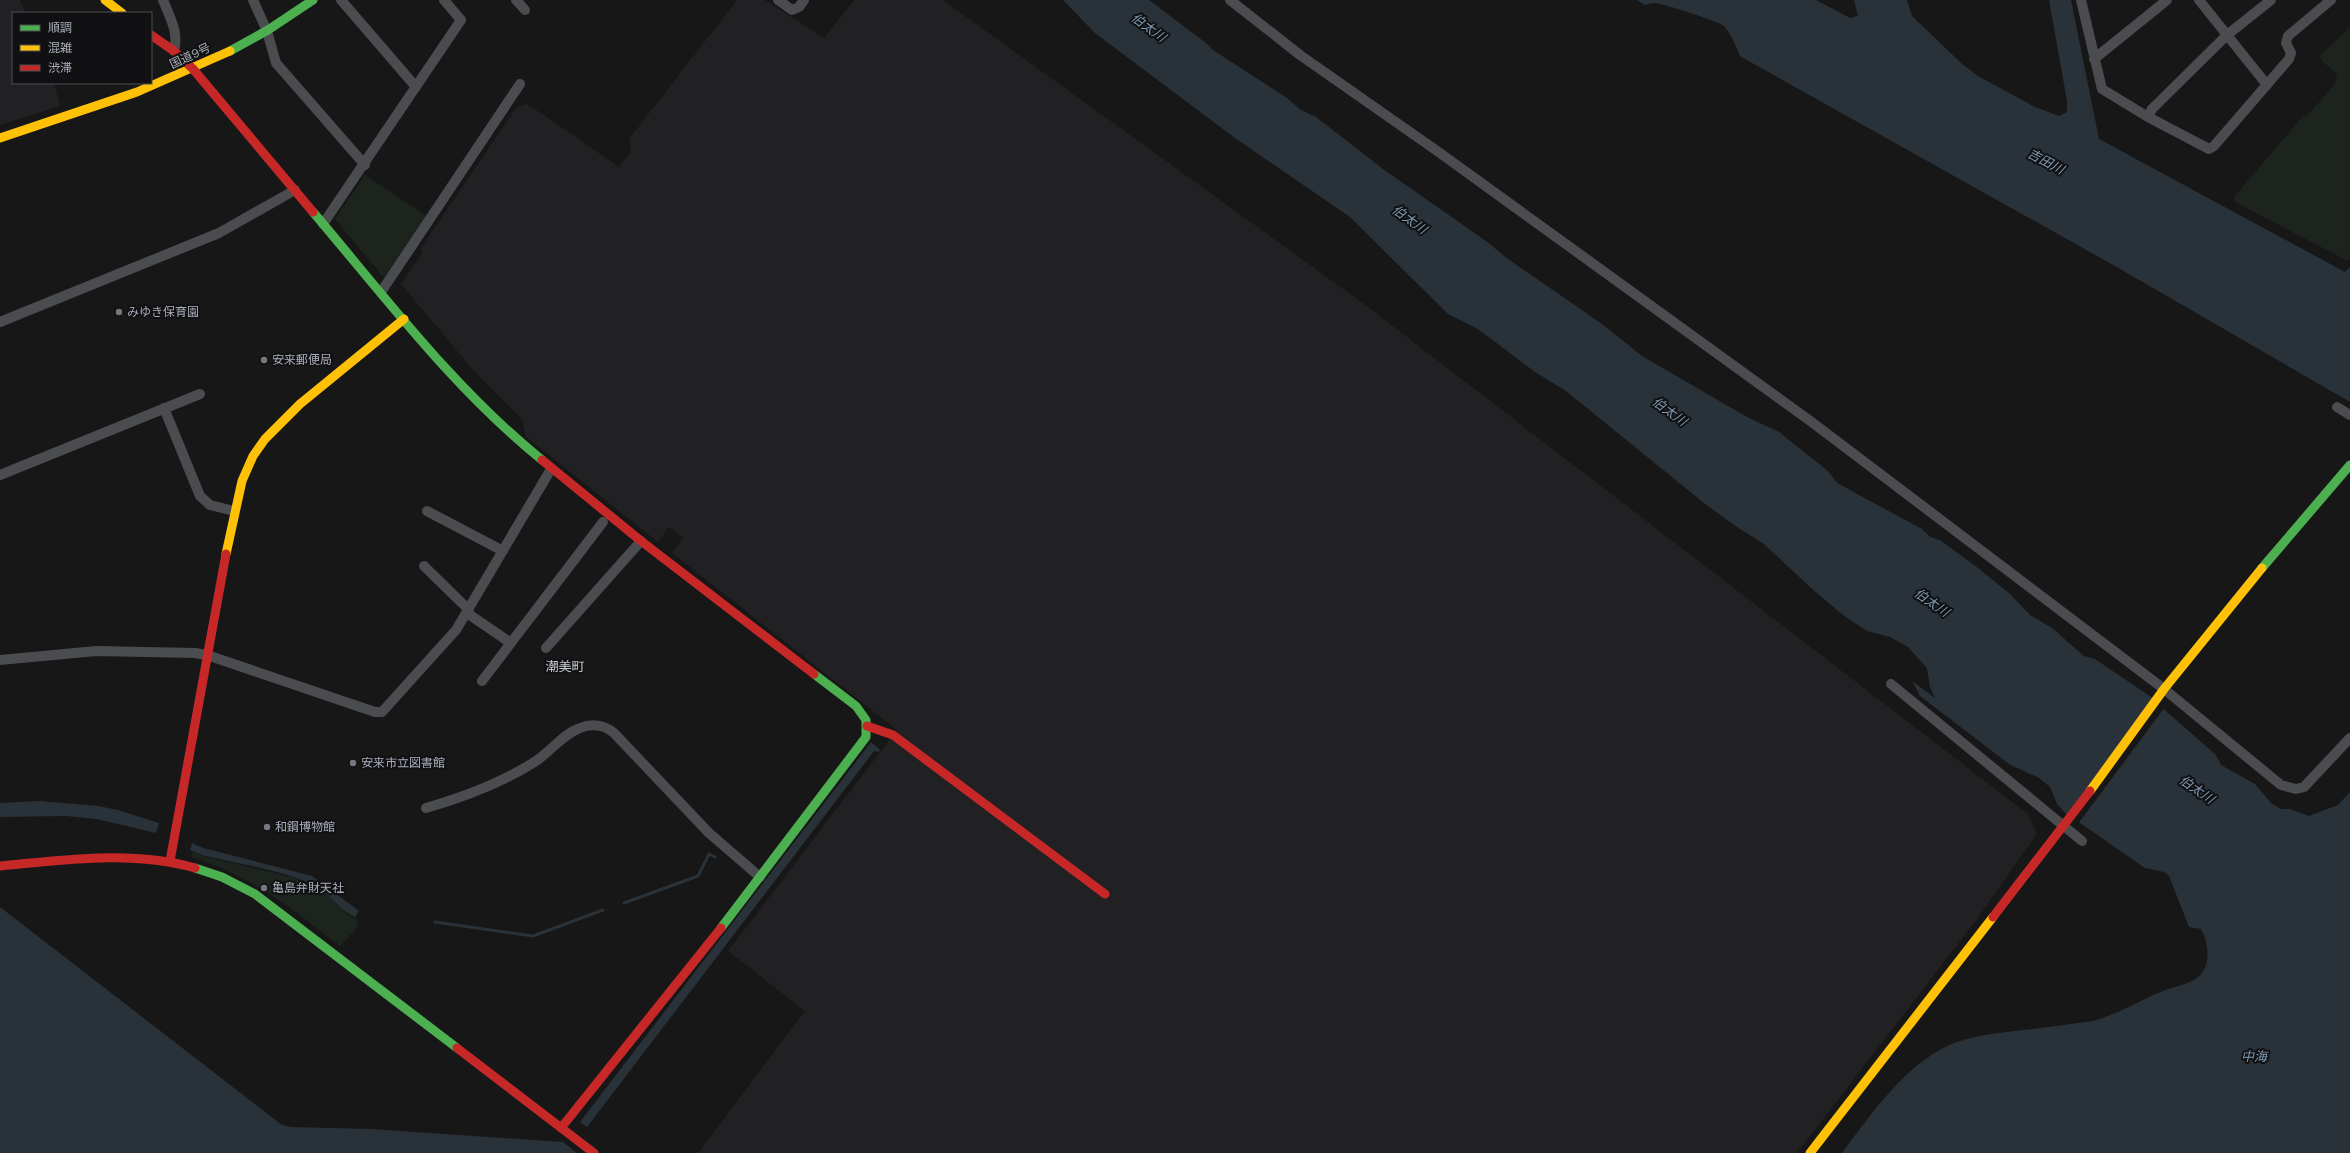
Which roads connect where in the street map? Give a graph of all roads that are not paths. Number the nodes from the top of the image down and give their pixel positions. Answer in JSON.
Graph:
{"nodes":[{"id":1,"x":105,"y":0,"type":"edge"},
{"id":2,"x":163,"y":0,"type":"edge"},
{"id":3,"x":253,"y":0,"type":"edge"},
{"id":4,"x":313,"y":0,"type":"edge"},
{"id":5,"x":341,"y":0,"type":"edge"},
{"id":6,"x":445,"y":0,"type":"edge"},
{"id":7,"x":516,"y":0,"type":"edge"},
{"id":8,"x":778,"y":0,"type":"edge"},
{"id":9,"x":804,"y":0,"type":"edge"},
{"id":10,"x":1230,"y":0,"type":"edge"},
{"id":11,"x":2081,"y":0,"type":"edge"},
{"id":12,"x":2167,"y":0,"type":"edge"},
{"id":13,"x":2199,"y":0,"type":"edge"},
{"id":14,"x":2271,"y":0,"type":"edge"},
{"id":15,"x":2331,"y":0,"type":"edge"},
{"id":16,"x":525,"y":10,"type":"dead end"},
{"id":17,"x":121,"y":12,"type":"edge"},
{"id":18,"x":267,"y":31,"type":"junction"},
{"id":19,"x":2227,"y":35,"type":"junction"},
{"id":20,"x":152,"y":36,"type":"edge"},
{"id":21,"x":174,"y":51,"type":"junction"},
{"id":22,"x":2094,"y":59,"type":"junction"},
{"id":23,"x":193,"y":69,"type":"junction"},
{"id":24,"x":520,"y":84,"type":"dead end"},
{"id":25,"x":2267,"y":85,"type":"junction"},
{"id":26,"x":416,"y":87,"type":"junction"},
{"id":27,"x":2148,"y":117,"type":"junction"},
{"id":28,"x":0,"y":138,"type":"edge"},
{"id":29,"x":365,"y":165,"type":"junction"},
{"id":30,"x":295,"y":190,"type":"junction"},
{"id":31,"x":323,"y":224,"type":"junction"},
{"id":32,"x":381,"y":292,"type":"junction"},
{"id":33,"x":404,"y":319,"type":"junction"},
{"id":34,"x":0,"y":322,"type":"edge"},
{"id":35,"x":200,"y":394,"type":"dead end"},
{"id":36,"x":2337,"y":407,"type":"dead end"},
{"id":37,"x":164,"y":408,"type":"junction"},
{"id":38,"x":2350,"y":415,"type":"edge"},
{"id":39,"x":2350,"y":465,"type":"edge"},
{"id":40,"x":551,"y":469,"type":"junction"},
{"id":41,"x":0,"y":475,"type":"edge"},
{"id":42,"x":234,"y":511,"type":"junction"},
{"id":43,"x":427,"y":511,"type":"dead end"},
{"id":44,"x":603,"y":522,"type":"dead end"},
{"id":45,"x":641,"y":542,"type":"junction"},
{"id":46,"x":503,"y":551,"type":"junction"},
{"id":47,"x":424,"y":566,"type":"dead end"},
{"id":48,"x":468,"y":611,"type":"junction"},
{"id":49,"x":511,"y":643,"type":"junction"},
{"id":50,"x":546,"y":648,"type":"dead end"},
{"id":51,"x":207,"y":655,"type":"junction"},
{"id":52,"x":0,"y":660,"type":"edge"},
{"id":53,"x":482,"y":681,"type":"dead end"},
{"id":54,"x":1892,"y":684,"type":"dead end"},
{"id":55,"x":2164,"y":689,"type":"junction"},
{"id":56,"x":867,"y":726,"type":"junction"},
{"id":57,"x":2350,"y":738,"type":"edge"},
{"id":58,"x":426,"y":808,"type":"dead end"},
{"id":59,"x":2064,"y":826,"type":"junction"},
{"id":60,"x":2082,"y":841,"type":"dead end"},
{"id":61,"x":170,"y":861,"type":"junction"},
{"id":62,"x":0,"y":866,"type":"edge"},
{"id":63,"x":760,"y":877,"type":"junction"},
{"id":64,"x":1105,"y":894,"type":"dead end"},
{"id":65,"x":562,"y":1128,"type":"junction"},
{"id":66,"x":594,"y":1153,"type":"edge"},
{"id":67,"x":1810,"y":1153,"type":"edge"}],
"edges":[{"from":1,"to":17,"type":"main road"},
{"from":2,"to":21,"type":"street"},
{"from":3,"to":18,"type":"street"},
{"from":4,"to":18,"type":"main road","name":"国道9号"},
{"from":5,"to":26,"type":"street"},
{"from":6,"to":26,"type":"street"},
{"from":7,"to":16,"type":"street"},
{"from":8,"to":9,"type":"street"},
{"from":10,"to":55,"type":"street"},
{"from":11,"to":22,"type":"street"},
{"from":12,"to":22,"type":"street"},
{"from":13,"to":19,"type":"street"},
{"from":14,"to":19,"type":"street"},
{"from":15,"to":25,"type":"street"},
{"from":18,"to":23,"type":"main road","name":"国道9号"},
{"from":18,"to":29,"type":"street"},
{"from":19,"to":25,"type":"street"},
{"from":19,"to":27,"type":"street"},
{"from":20,"to":21,"type":"main road"},
{"from":21,"to":23,"type":"main road"},
{"from":22,"to":27,"type":"street"},
{"from":23,"to":28,"type":"main road","name":"国道9号"},
{"from":23,"to":30,"type":"main road"},
{"from":24,"to":32,"type":"street"},
{"from":25,"to":27,"type":"street"},
{"from":26,"to":29,"type":"street"},
{"from":29,"to":31,"type":"street"},
{"from":30,"to":31,"type":"main road"},
{"from":30,"to":34,"type":"street"},
{"from":31,"to":32,"type":"main road"},
{"from":32,"to":33,"type":"main road"},
{"from":33,"to":40,"type":"main road"},
{"from":33,"to":42,"type":"main road"},
{"from":35,"to":37,"type":"street"},
{"from":36,"to":38,"type":"street"},
{"from":37,"to":41,"type":"street"},
{"from":37,"to":42,"type":"street"},
{"from":39,"to":55,"type":"main road"},
{"from":40,"to":45,"type":"main road"},
{"from":40,"to":46,"type":"street"},
{"from":42,"to":51,"type":"main road"},
{"from":43,"to":46,"type":"street"},
{"from":44,"to":49,"type":"street"},
{"from":45,"to":50,"type":"street"},
{"from":45,"to":56,"type":"main road"},
{"from":46,"to":48,"type":"street"},
{"from":47,"to":48,"type":"street"},
{"from":48,"to":49,"type":"street"},
{"from":48,"to":51,"type":"street"},
{"from":49,"to":53,"type":"street"},
{"from":51,"to":52,"type":"street"},
{"from":51,"to":61,"type":"main road"},
{"from":54,"to":59,"type":"street"},
{"from":55,"to":57,"type":"street"},
{"from":55,"to":59,"type":"main road"},
{"from":56,"to":63,"type":"main road"},
{"from":56,"to":64,"type":"main road"},
{"from":58,"to":63,"type":"street"},
{"from":59,"to":60,"type":"street"},
{"from":59,"to":67,"type":"main road"},
{"from":61,"to":62,"type":"main road"},
{"from":61,"to":65,"type":"main road"},
{"from":63,"to":65,"type":"main road"},
{"from":65,"to":66,"type":"main road"}]}
